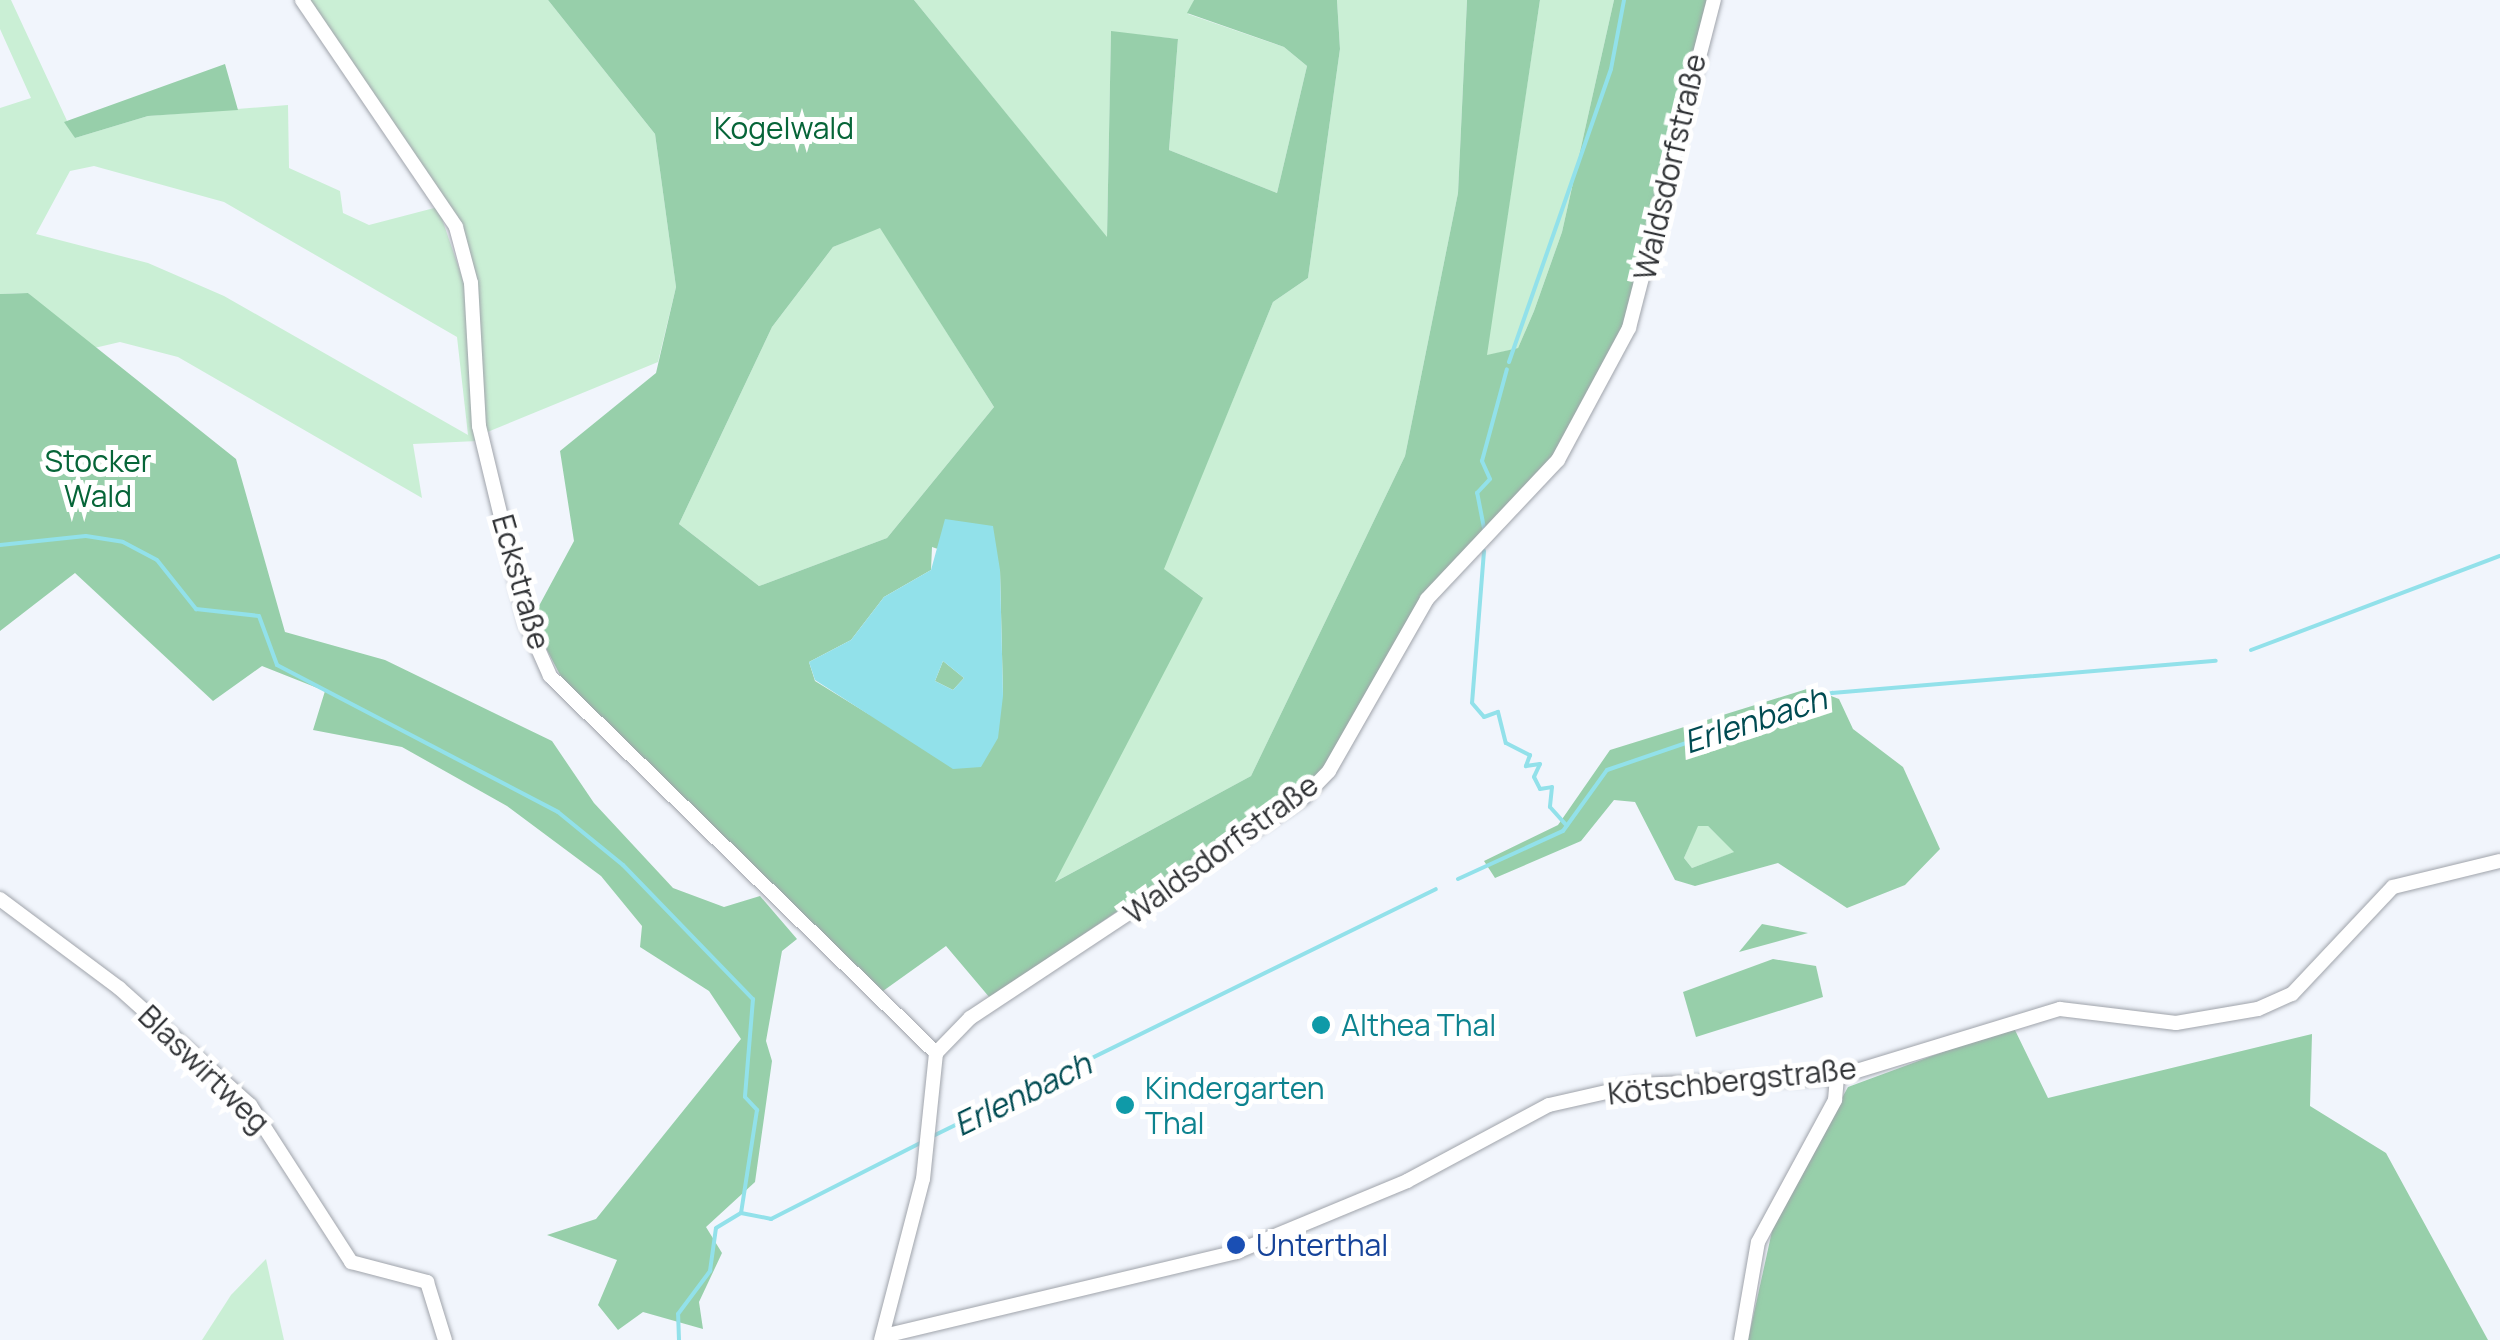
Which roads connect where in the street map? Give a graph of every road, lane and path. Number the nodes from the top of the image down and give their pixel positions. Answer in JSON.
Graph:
{"nodes":[{"id":1,"x":302,"y":0,"type":"edge"},
{"id":2,"x":1714,"y":0,"type":"edge"},
{"id":3,"x":2500,"y":861,"type":"edge"},
{"id":4,"x":0,"y":900,"type":"edge"},
{"id":5,"x":936,"y":1053,"type":"junction"},
{"id":6,"x":1837,"y":1077,"type":"junction"},
{"id":7,"x":882,"y":1338,"type":"edge"},
{"id":8,"x":445,"y":1340,"type":"edge"},
{"id":9,"x":1740,"y":1340,"type":"edge"}],
"edges":[{"from":1,"to":5,"type":"street","name":"Eckstraße"},
{"from":2,"to":5,"type":"street","name":"Waldsdorfstraße"},
{"from":3,"to":6,"type":"street","name":"Kötschbergstraße"},
{"from":4,"to":8,"type":"street","name":"Blaswirtweg"},
{"from":5,"to":7,"type":"street"},
{"from":6,"to":7,"type":"street","name":"Kötschbergstraße"},
{"from":6,"to":9,"type":"street"}]}
